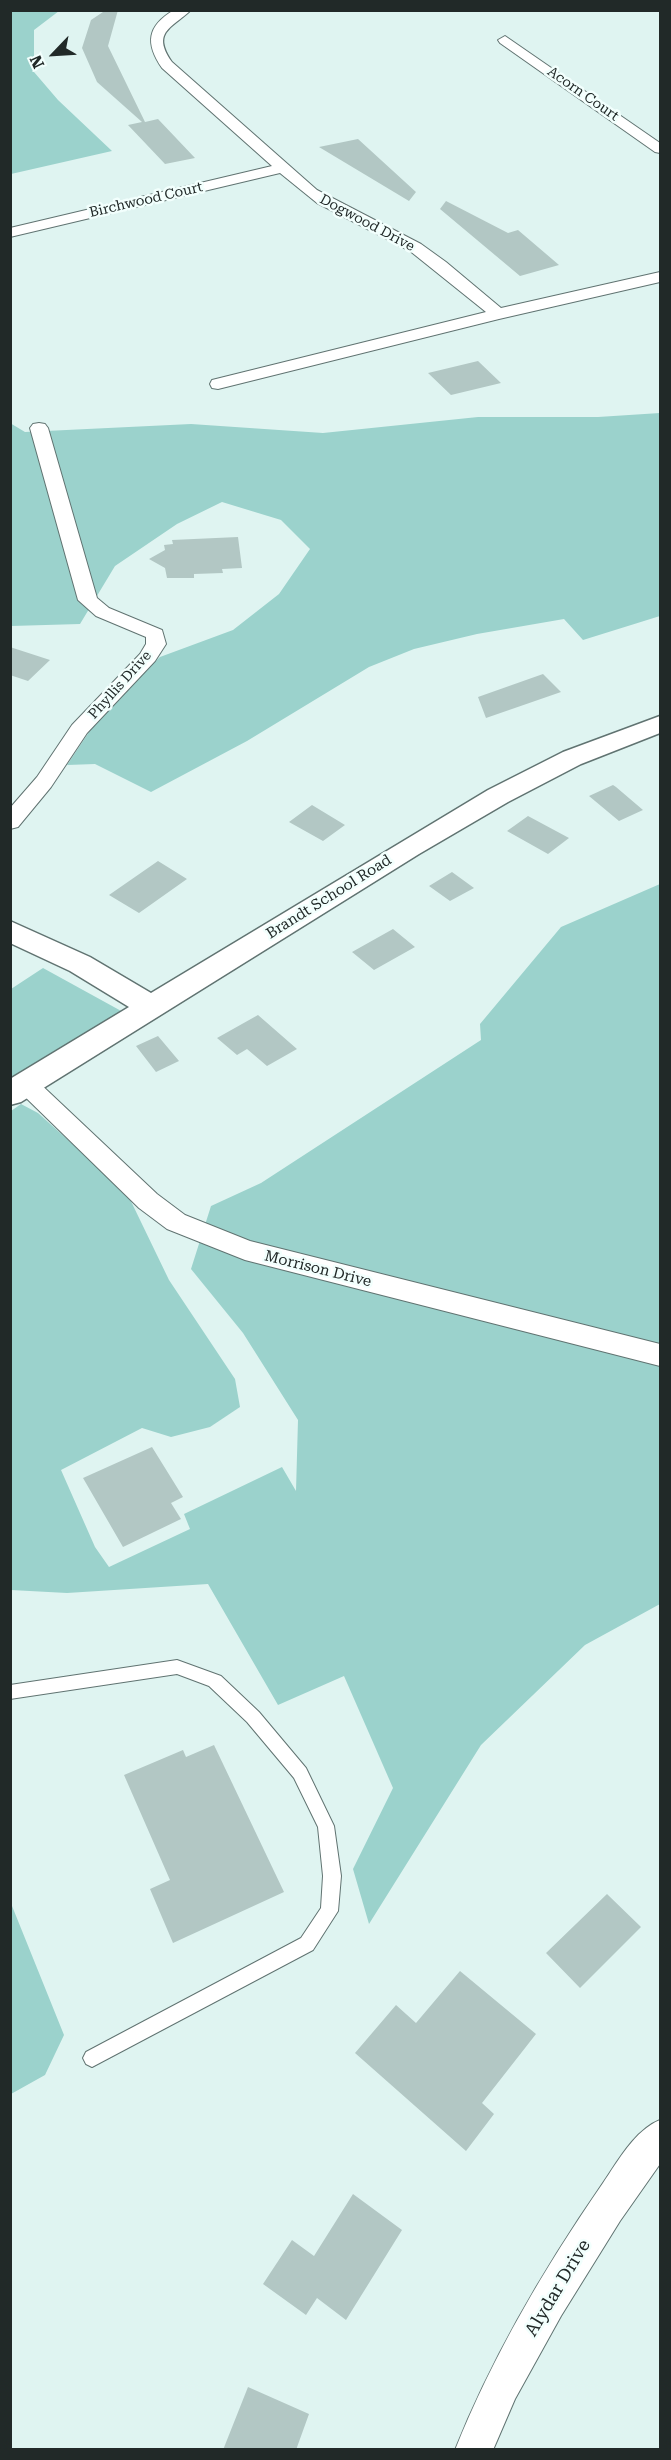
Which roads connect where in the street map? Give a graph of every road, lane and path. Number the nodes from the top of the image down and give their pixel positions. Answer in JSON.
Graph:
{"nodes":[{"id":1,"x":185,"y":10,"type":"edge"},
{"id":2,"x":505,"y":40,"type":"dead end"},
{"id":3,"x":660,"y":148,"type":"edge"},
{"id":4,"x":281,"y":168,"type":"junction"},
{"id":5,"x":10,"y":233,"type":"edge"},
{"id":6,"x":660,"y":277,"type":"edge"},
{"id":7,"x":498,"y":314,"type":"junction"},
{"id":8,"x":218,"y":384,"type":"dead end"},
{"id":9,"x":39,"y":428,"type":"dead end"},
{"id":10,"x":660,"y":724,"type":"edge"},
{"id":11,"x":10,"y":822,"type":"edge"},
{"id":12,"x":10,"y":931,"type":"edge"},
{"id":13,"x":152,"y":1007,"type":"junction"},
{"id":14,"x":18,"y":1089,"type":"edge"},
{"id":15,"x":660,"y":1355,"type":"edge"},
{"id":16,"x":10,"y":1692,"type":"edge"},
{"id":17,"x":92,"y":2058,"type":"dead end"},
{"id":18,"x":660,"y":2136,"type":"edge"},
{"id":19,"x":474,"y":2450,"type":"edge"}],
"edges":[{"from":1,"to":4,"type":"street","name":"Dogwood Drive"},
{"from":2,"to":3,"type":"street","name":"Acorn Court"},
{"from":4,"to":5,"type":"street","name":"Birchwood Court"},
{"from":4,"to":7,"type":"street","name":"Dogwood Drive"},
{"from":6,"to":7,"type":"street"},
{"from":7,"to":8,"type":"street"},
{"from":9,"to":11,"type":"street","name":"Phyllis Drive"},
{"from":10,"to":13,"type":"street","name":"Brandt School Road"},
{"from":12,"to":13,"type":"street"},
{"from":13,"to":14,"type":"street","name":"Brandt School Road"},
{"from":14,"to":15,"type":"street","name":"Morrison Drive"},
{"from":16,"to":17,"type":"lane"},
{"from":18,"to":19,"type":"street","name":"Alydar Drive"}]}
